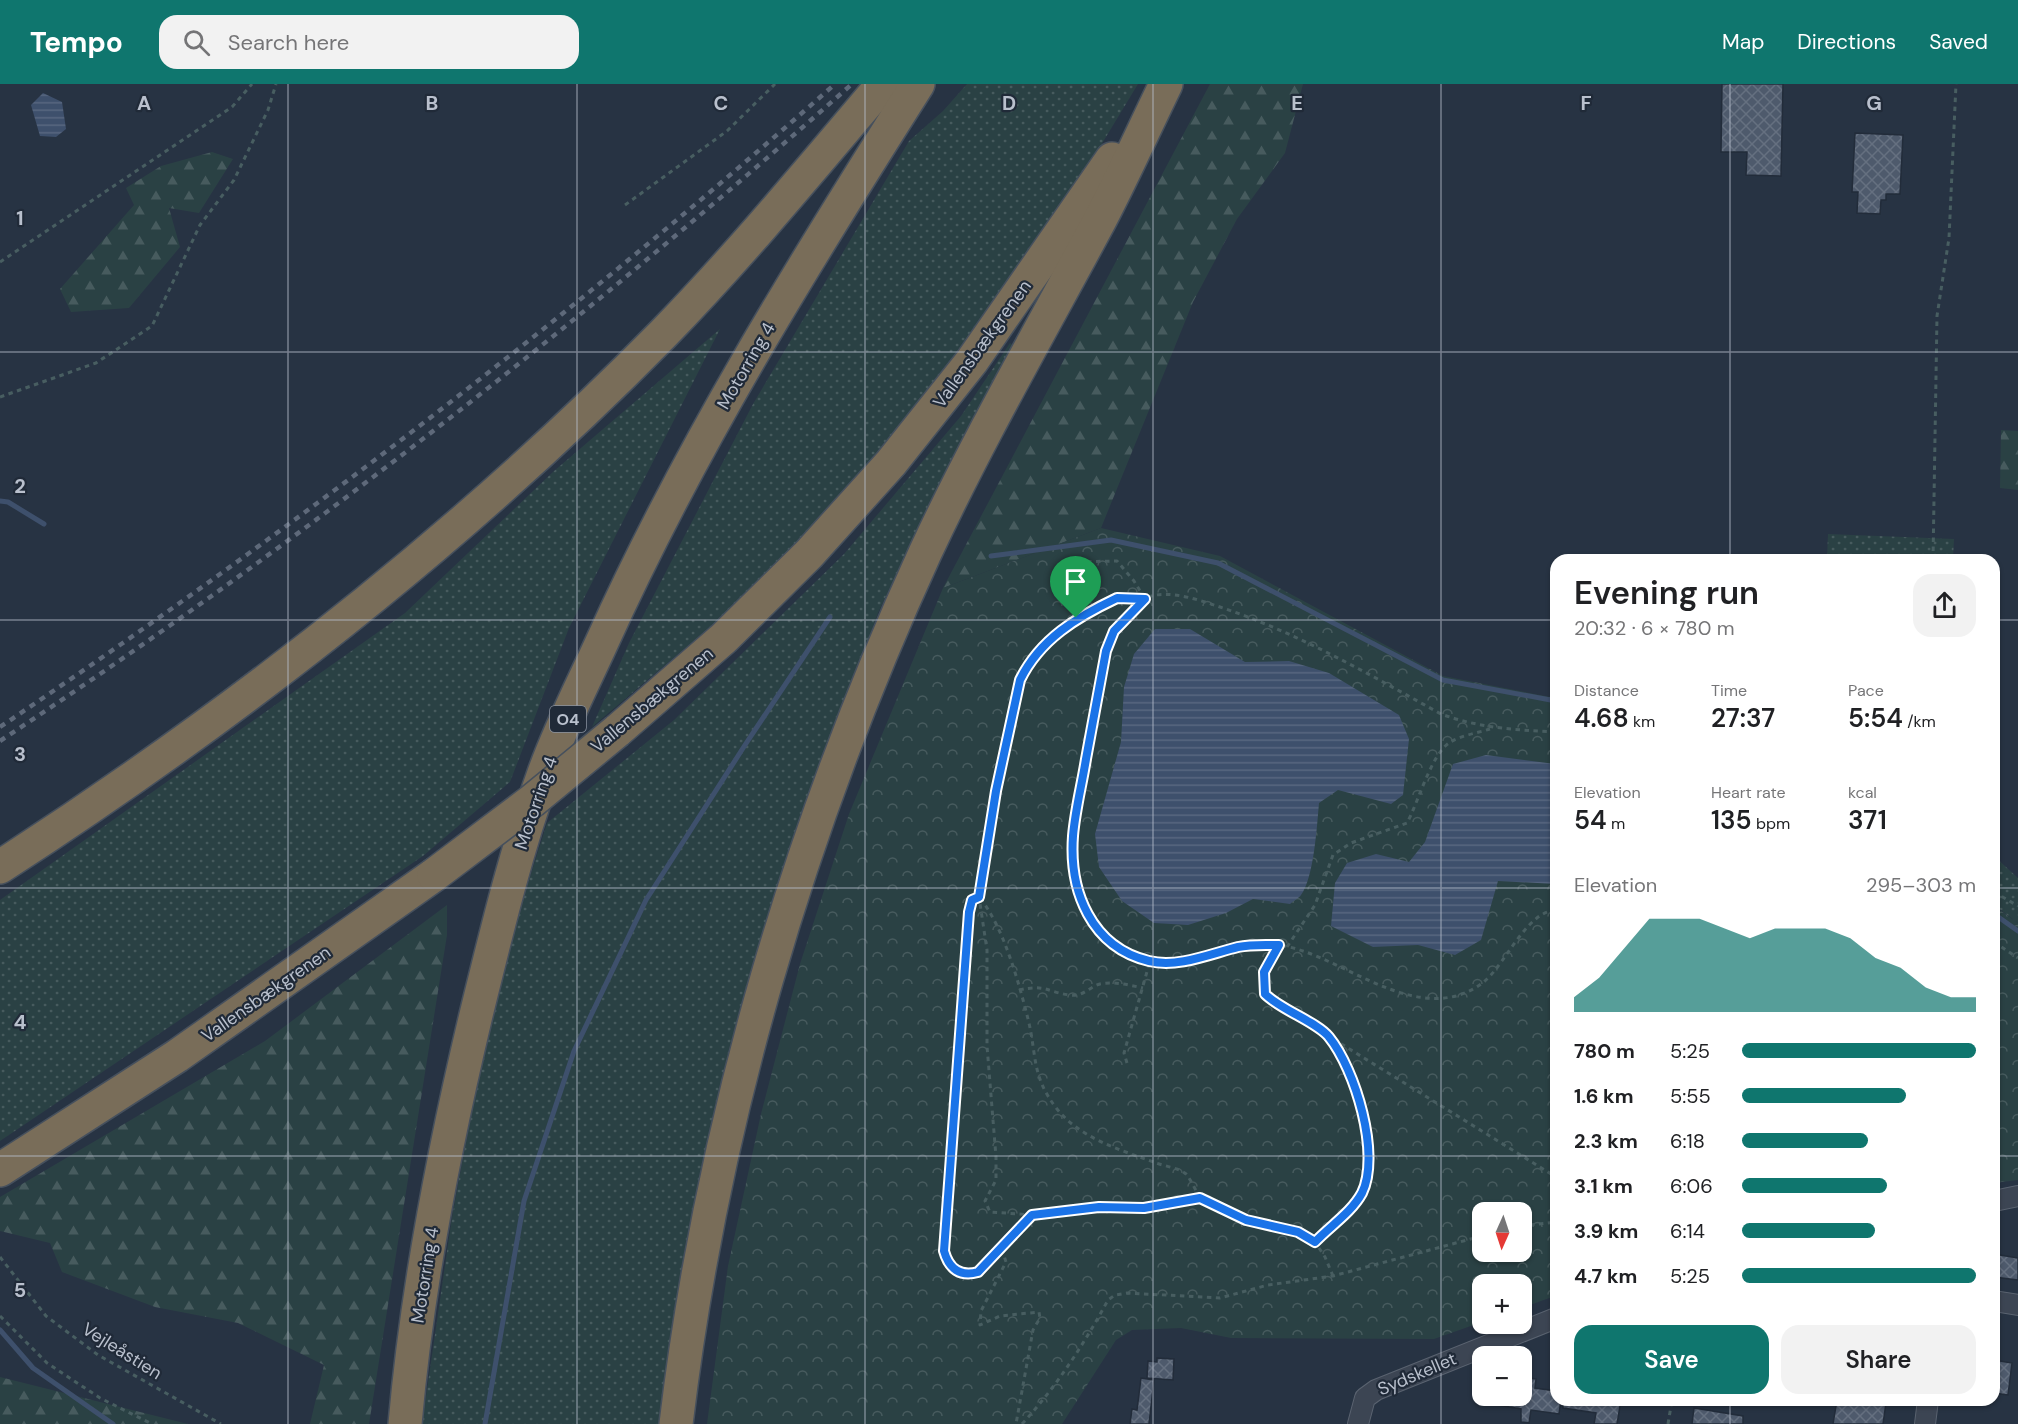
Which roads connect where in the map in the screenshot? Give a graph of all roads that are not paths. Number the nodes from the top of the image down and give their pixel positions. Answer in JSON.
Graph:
{"nodes":[{"id":1,"x":883,"y":84,"type":"edge"},
{"id":2,"x":918,"y":84,"type":"edge"},
{"id":3,"x":1166,"y":84,"type":"edge"},
{"id":4,"x":0,"y":867,"type":"edge"},
{"id":5,"x":0,"y":1170,"type":"edge"},
{"id":6,"x":2018,"y":1197,"type":"edge"},
{"id":7,"x":2000,"y":1200,"type":"edge"},
{"id":8,"x":2000,"y":1302,"type":"edge"},
{"id":9,"x":2018,"y":1305,"type":"edge"},
{"id":10,"x":1550,"y":1320,"type":"edge"},
{"id":11,"x":1927,"y":1406,"type":"edge"},
{"id":12,"x":1359,"y":1421,"type":"edge"},
{"id":13,"x":405,"y":1424,"type":"edge"},
{"id":14,"x":676,"y":1424,"type":"edge"},
{"id":15,"x":1925,"y":1424,"type":"edge"}],
"edges":[{"from":1,"to":4,"type":"highway"},
{"from":2,"to":13,"type":"highway","name":"Motorring 4","number":"O4"},
{"from":3,"to":5,"type":"highway","name":"Vallensbækgrenen","bridge":true},
{"from":3,"to":14,"type":"highway"},
{"from":6,"to":7,"type":"street"},
{"from":8,"to":9,"type":"street"},
{"from":10,"to":12,"type":"street","name":"Sydskellet"},
{"from":11,"to":15,"type":"street"}]}
